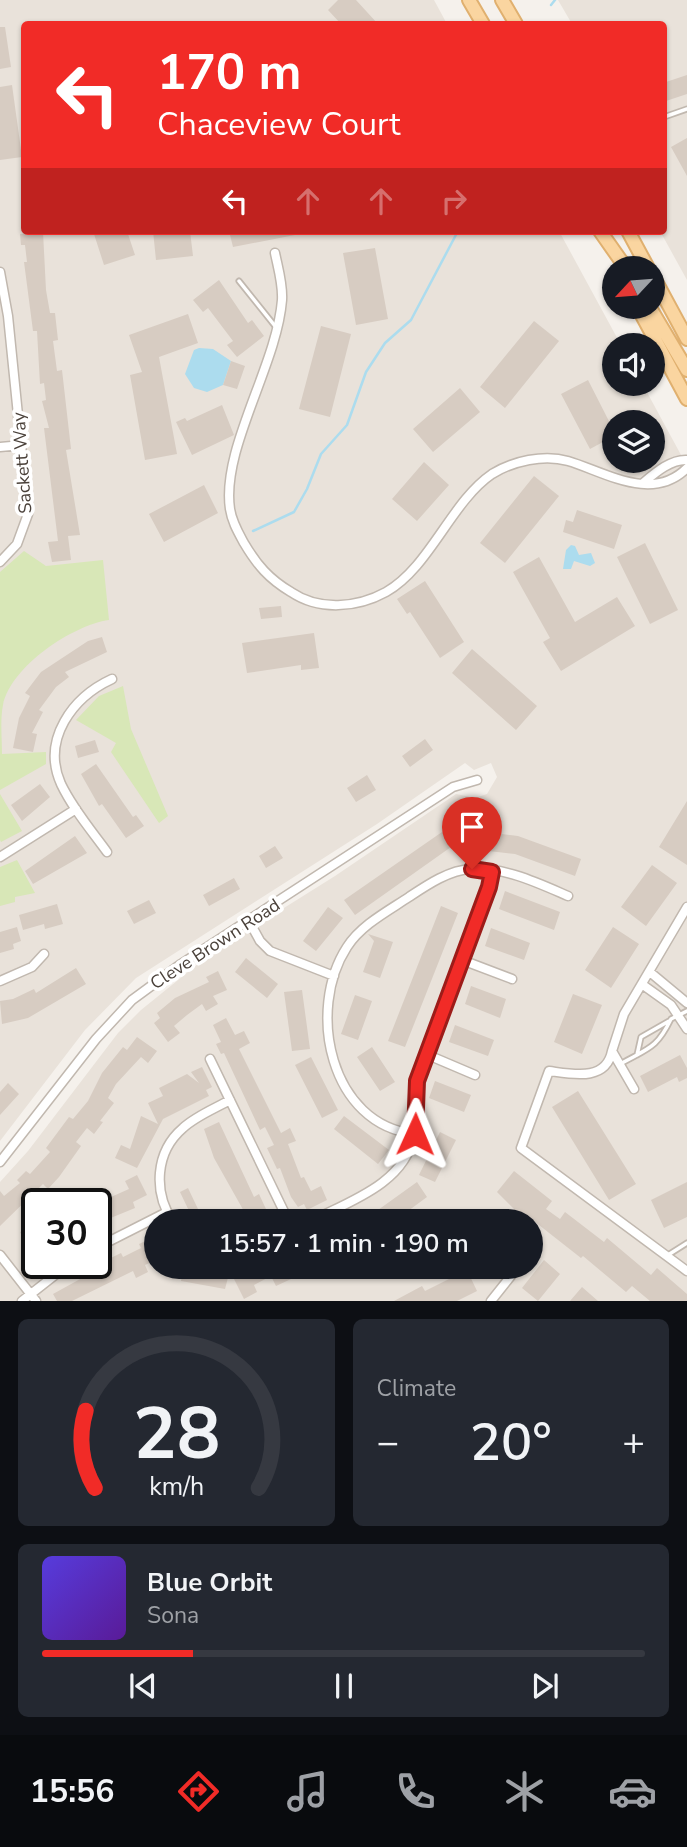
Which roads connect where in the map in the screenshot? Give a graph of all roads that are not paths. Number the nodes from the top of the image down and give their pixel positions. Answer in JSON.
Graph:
{"nodes":[{"id":1,"x":469,"y":0,"type":"edge"},
{"id":2,"x":502,"y":0,"type":"edge"},
{"id":3,"x":481,"y":21,"type":"edge"},
{"id":4,"x":514,"y":21,"type":"edge"},
{"id":5,"x":687,"y":109,"type":"edge"},
{"id":6,"x":667,"y":116,"type":"edge"},
{"id":7,"x":600,"y":235,"type":"edge"},
{"id":8,"x":601,"y":235,"type":"edge"},
{"id":9,"x":630,"y":235,"type":"edge"},
{"id":10,"x":275,"y":253,"type":"dead end"},
{"id":11,"x":610,"y":256,"type":"edge"},
{"id":12,"x":617,"y":256,"type":"edge"},
{"id":13,"x":642,"y":256,"type":"edge"},
{"id":14,"x":0,"y":272,"type":"edge"},
{"id":15,"x":239,"y":281,"type":"dead end"},
{"id":16,"x":3,"y":298,"type":"edge"},
{"id":17,"x":665,"y":298,"type":"edge"},
{"id":18,"x":644,"y":319,"type":"edge"},
{"id":19,"x":657,"y":319,"type":"edge"},
{"id":20,"x":277,"y":327,"type":"junction"},
{"id":21,"x":687,"y":339,"type":"edge"},
{"id":22,"x":687,"y":370,"type":"edge"},
{"id":23,"x":687,"y":399,"type":"edge"},
{"id":24,"x":22,"y":445,"type":"junction"},
{"id":25,"x":0,"y":447,"type":"edge"},
{"id":26,"x":687,"y":460,"type":"edge"},
{"id":27,"x":687,"y":468,"type":"edge"},
{"id":28,"x":643,"y":483,"type":"junction"},
{"id":29,"x":0,"y":562,"type":"edge"},
{"id":30,"x":112,"y":679,"type":"dead end"},
{"id":31,"x":477,"y":780,"type":"dead end"},
{"id":32,"x":76,"y":809,"type":"junction"},
{"id":33,"x":107,"y":852,"type":"dead end"},
{"id":34,"x":0,"y":857,"type":"edge"},
{"id":35,"x":492,"y":872,"type":"junction"},
{"id":36,"x":568,"y":896,"type":"dead end"},
{"id":37,"x":687,"y":907,"type":"edge"},
{"id":38,"x":249,"y":921,"type":"junction"},
{"id":39,"x":44,"y":954,"type":"dead end"},
{"id":40,"x":462,"y":960,"type":"junction"},
{"id":41,"x":651,"y":973,"type":"junction"},
{"id":42,"x":334,"y":976,"type":"junction"},
{"id":43,"x":512,"y":979,"type":"dead end"},
{"id":44,"x":0,"y":981,"type":"edge"},
{"id":45,"x":643,"y":985,"type":"junction"},
{"id":46,"x":687,"y":1003,"type":"edge"},
{"id":47,"x":679,"y":1015,"type":"edge"},
{"id":48,"x":687,"y":1029,"type":"edge"},
{"id":49,"x":612,"y":1051,"type":"junction"},
{"id":50,"x":428,"y":1055,"type":"junction"},
{"id":51,"x":638,"y":1055,"type":"junction"},
{"id":52,"x":211,"y":1059,"type":"dead end"},
{"id":53,"x":620,"y":1064,"type":"junction"},
{"id":54,"x":475,"y":1075,"type":"dead end"},
{"id":55,"x":634,"y":1088,"type":"dead end"},
{"id":56,"x":230,"y":1100,"type":"junction"},
{"id":57,"x":415,"y":1134,"type":"junction"},
{"id":58,"x":0,"y":1162,"type":"edge"},
{"id":59,"x":166,"y":1209,"type":"edge"},
{"id":60,"x":283,"y":1209,"type":"edge"},
{"id":61,"x":333,"y":1209,"type":"edge"},
{"id":62,"x":144,"y":1224,"type":"edge"},
{"id":63,"x":112,"y":1240,"type":"edge"},
{"id":64,"x":687,"y":1243,"type":"edge"},
{"id":65,"x":0,"y":1255,"type":"edge"},
{"id":66,"x":667,"y":1256,"type":"junction"},
{"id":67,"x":687,"y":1272,"type":"edge"},
{"id":68,"x":53,"y":1279,"type":"edge"},
{"id":69,"x":508,"y":1279,"type":"edge"},
{"id":70,"x":33,"y":1297,"type":"edge"},
{"id":71,"x":22,"y":1301,"type":"edge"},
{"id":72,"x":491,"y":1301,"type":"edge"}],
"edges":[{"from":1,"to":3,"type":"main road"},
{"from":2,"to":4,"type":"main road"},
{"from":5,"to":6,"type":"lane"},
{"from":7,"to":11,"type":"main road"},
{"from":8,"to":12,"type":"main road"},
{"from":9,"to":13,"type":"main road"},
{"from":10,"to":20,"type":"street"},
{"from":14,"to":16,"type":"street","name":"Sackett Way"},
{"from":15,"to":20,"type":"lane"},
{"from":16,"to":24,"type":"street","name":"Sackett Way"},
{"from":17,"to":21,"type":"main road"},
{"from":18,"to":23,"type":"main road"},
{"from":19,"to":22,"type":"main road"},
{"from":20,"to":28,"type":"street"},
{"from":24,"to":25,"type":"street"},
{"from":24,"to":29,"type":"street","name":"Sackett Way"},
{"from":26,"to":28,"type":"street"},
{"from":27,"to":28,"type":"street"},
{"from":30,"to":32,"type":"street"},
{"from":31,"to":38,"type":"street","name":"Cleve Brown Road"},
{"from":32,"to":33,"type":"street"},
{"from":32,"to":34,"type":"street"},
{"from":35,"to":36,"type":"street"},
{"from":35,"to":40,"type":"street"},
{"from":35,"to":42,"type":"street"},
{"from":37,"to":41,"type":"street"},
{"from":38,"to":42,"type":"street"},
{"from":38,"to":58,"type":"street","name":"Cleve Brown Road"},
{"from":39,"to":44,"type":"street"},
{"from":40,"to":43,"type":"street"},
{"from":40,"to":50,"type":"street"},
{"from":41,"to":45,"type":"street"},
{"from":41,"to":46,"type":"street"},
{"from":42,"to":57,"type":"street"},
{"from":45,"to":47,"type":"street"},
{"from":45,"to":49,"type":"street"},
{"from":47,"to":48,"type":"street"},
{"from":47,"to":51,"type":"lane"},
{"from":47,"to":51,"type":"lane"},
{"from":49,"to":53,"type":"street"},
{"from":49,"to":66,"type":"street"},
{"from":50,"to":54,"type":"street"},
{"from":50,"to":57,"type":"street"},
{"from":51,"to":53,"type":"lane"},
{"from":52,"to":56,"type":"street"},
{"from":53,"to":55,"type":"street"},
{"from":56,"to":59,"type":"street"},
{"from":56,"to":60,"type":"street"},
{"from":57,"to":61,"type":"street"},
{"from":62,"to":63,"type":"street"},
{"from":64,"to":66,"type":"lane"},
{"from":65,"to":70,"type":"street"},
{"from":66,"to":67,"type":"street"},
{"from":68,"to":70,"type":"street"},
{"from":69,"to":72,"type":"street"},
{"from":70,"to":71,"type":"street"}]}
